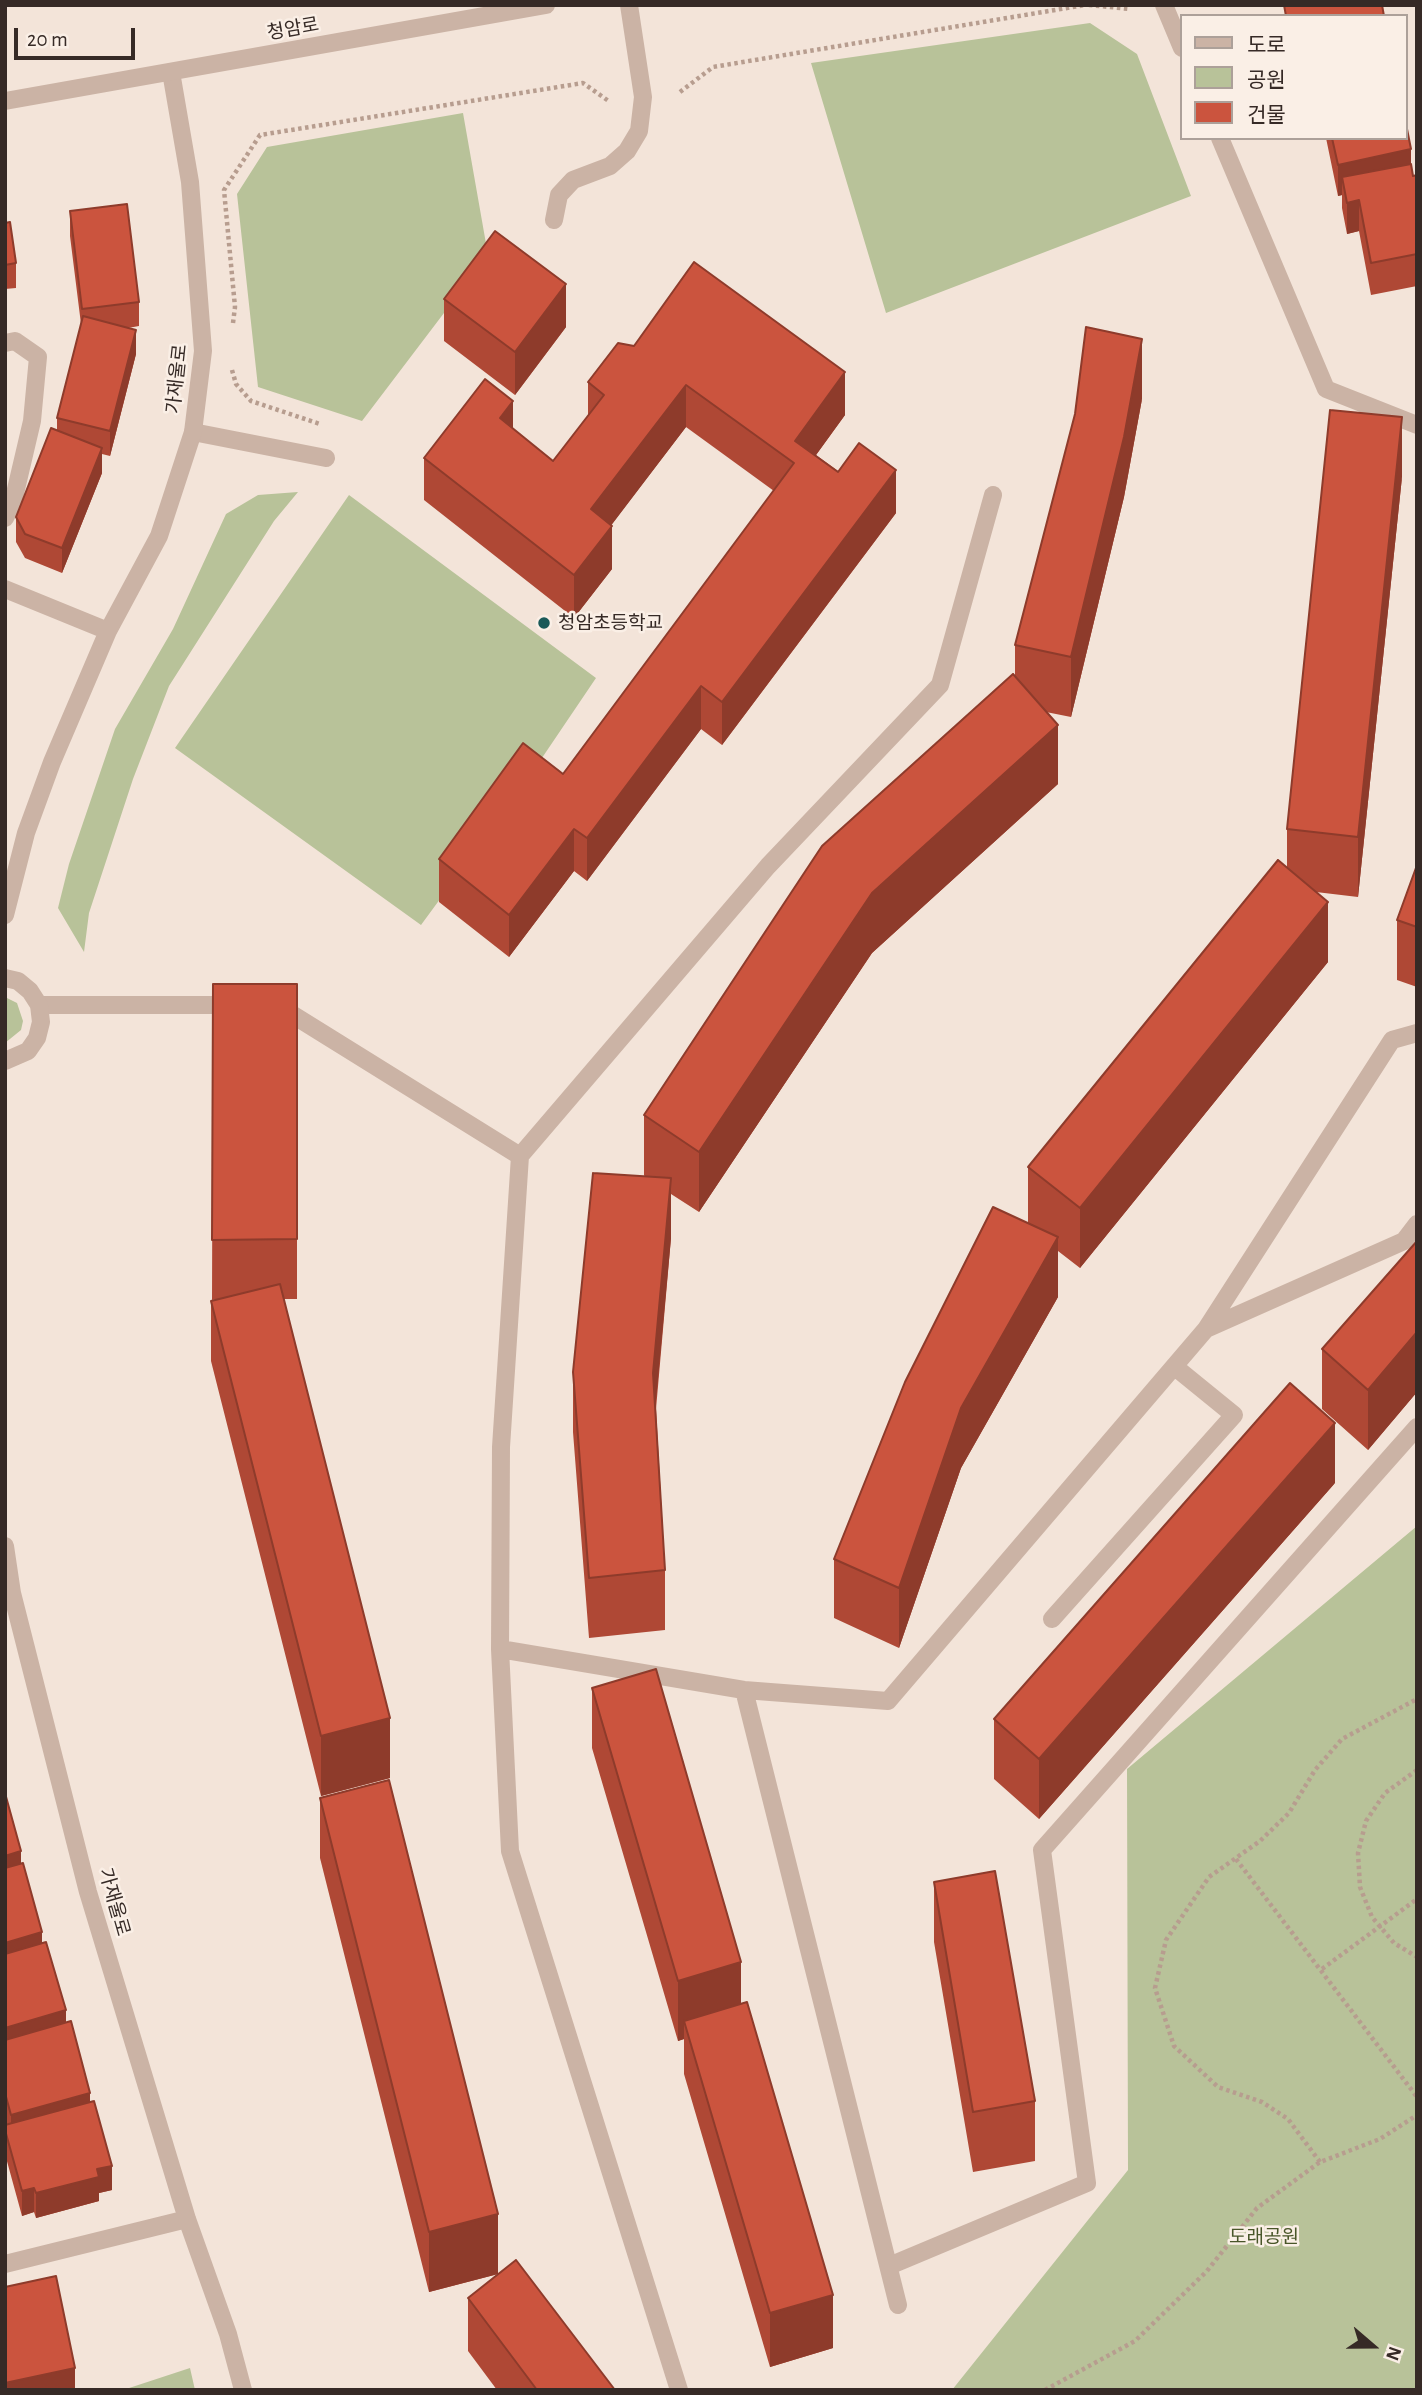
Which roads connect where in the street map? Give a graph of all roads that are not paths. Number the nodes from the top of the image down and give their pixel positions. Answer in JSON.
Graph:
{"nodes":[{"id":1,"x":547,"y":5,"type":"edge"},
{"id":2,"x":628,"y":5,"type":"edge"},
{"id":3,"x":1164,"y":5,"type":"edge"},
{"id":4,"x":1180,"y":43,"type":"edge"},
{"id":5,"x":171,"y":72,"type":"junction"},
{"id":6,"x":5,"y":101,"type":"edge"},
{"id":7,"x":1221,"y":140,"type":"edge"},
{"id":8,"x":554,"y":220,"type":"dead end"},
{"id":9,"x":5,"y":343,"type":"edge"},
{"id":10,"x":1417,"y":425,"type":"edge"},
{"id":11,"x":192,"y":432,"type":"junction"},
{"id":12,"x":326,"y":458,"type":"dead end"},
{"id":13,"x":993,"y":495,"type":"dead end"},
{"id":14,"x":5,"y":519,"type":"edge"},
{"id":15,"x":5,"y":589,"type":"edge"},
{"id":16,"x":108,"y":631,"type":"junction"},
{"id":17,"x":5,"y":915,"type":"edge"},
{"id":18,"x":5,"y":978,"type":"edge"},
{"id":19,"x":39,"y":1005,"type":"junction"},
{"id":20,"x":1417,"y":1033,"type":"edge"},
{"id":21,"x":5,"y":1061,"type":"edge"},
{"id":22,"x":520,"y":1156,"type":"junction"},
{"id":23,"x":1417,"y":1224,"type":"edge"},
{"id":24,"x":1206,"y":1329,"type":"junction"},
{"id":25,"x":1175,"y":1367,"type":"junction"},
{"id":26,"x":1417,"y":1427,"type":"edge"},
{"id":27,"x":5,"y":1546,"type":"edge"},
{"id":28,"x":8,"y":1594,"type":"edge"},
{"id":29,"x":1052,"y":1619,"type":"dead end"},
{"id":30,"x":500,"y":1649,"type":"junction"},
{"id":31,"x":744,"y":1690,"type":"junction"},
{"id":32,"x":187,"y":2219,"type":"junction"},
{"id":33,"x":5,"y":2264,"type":"edge"},
{"id":34,"x":889,"y":2266,"type":"junction"},
{"id":35,"x":898,"y":2305,"type":"dead end"},
{"id":36,"x":243,"y":2390,"type":"edge"},
{"id":37,"x":679,"y":2390,"type":"edge"}],
"edges":[{"from":1,"to":5,"type":"street","name":"청암로"},
{"from":2,"to":8,"type":"street"},
{"from":3,"to":4,"type":"street"},
{"from":5,"to":6,"type":"street","name":"청암로"},
{"from":5,"to":11,"type":"street","name":"가재울로"},
{"from":7,"to":10,"type":"street"},
{"from":9,"to":14,"type":"street"},
{"from":11,"to":12,"type":"street"},
{"from":11,"to":16,"type":"street","name":"가재울로"},
{"from":13,"to":22,"type":"street"},
{"from":15,"to":16,"type":"street"},
{"from":16,"to":17,"type":"street","name":"가재울로"},
{"from":18,"to":19,"type":"street"},
{"from":19,"to":21,"type":"street"},
{"from":19,"to":22,"type":"street"},
{"from":20,"to":24,"type":"street"},
{"from":22,"to":30,"type":"street"},
{"from":23,"to":24,"type":"street"},
{"from":24,"to":25,"type":"street"},
{"from":25,"to":29,"type":"street"},
{"from":25,"to":31,"type":"street"},
{"from":26,"to":34,"type":"street"},
{"from":27,"to":28,"type":"street","name":"가재울로"},
{"from":28,"to":32,"type":"street","name":"가재울로"},
{"from":30,"to":31,"type":"street"},
{"from":30,"to":37,"type":"street"},
{"from":31,"to":34,"type":"street"},
{"from":32,"to":33,"type":"street"},
{"from":32,"to":36,"type":"street","name":"가재울로"},
{"from":34,"to":35,"type":"street"}]}
